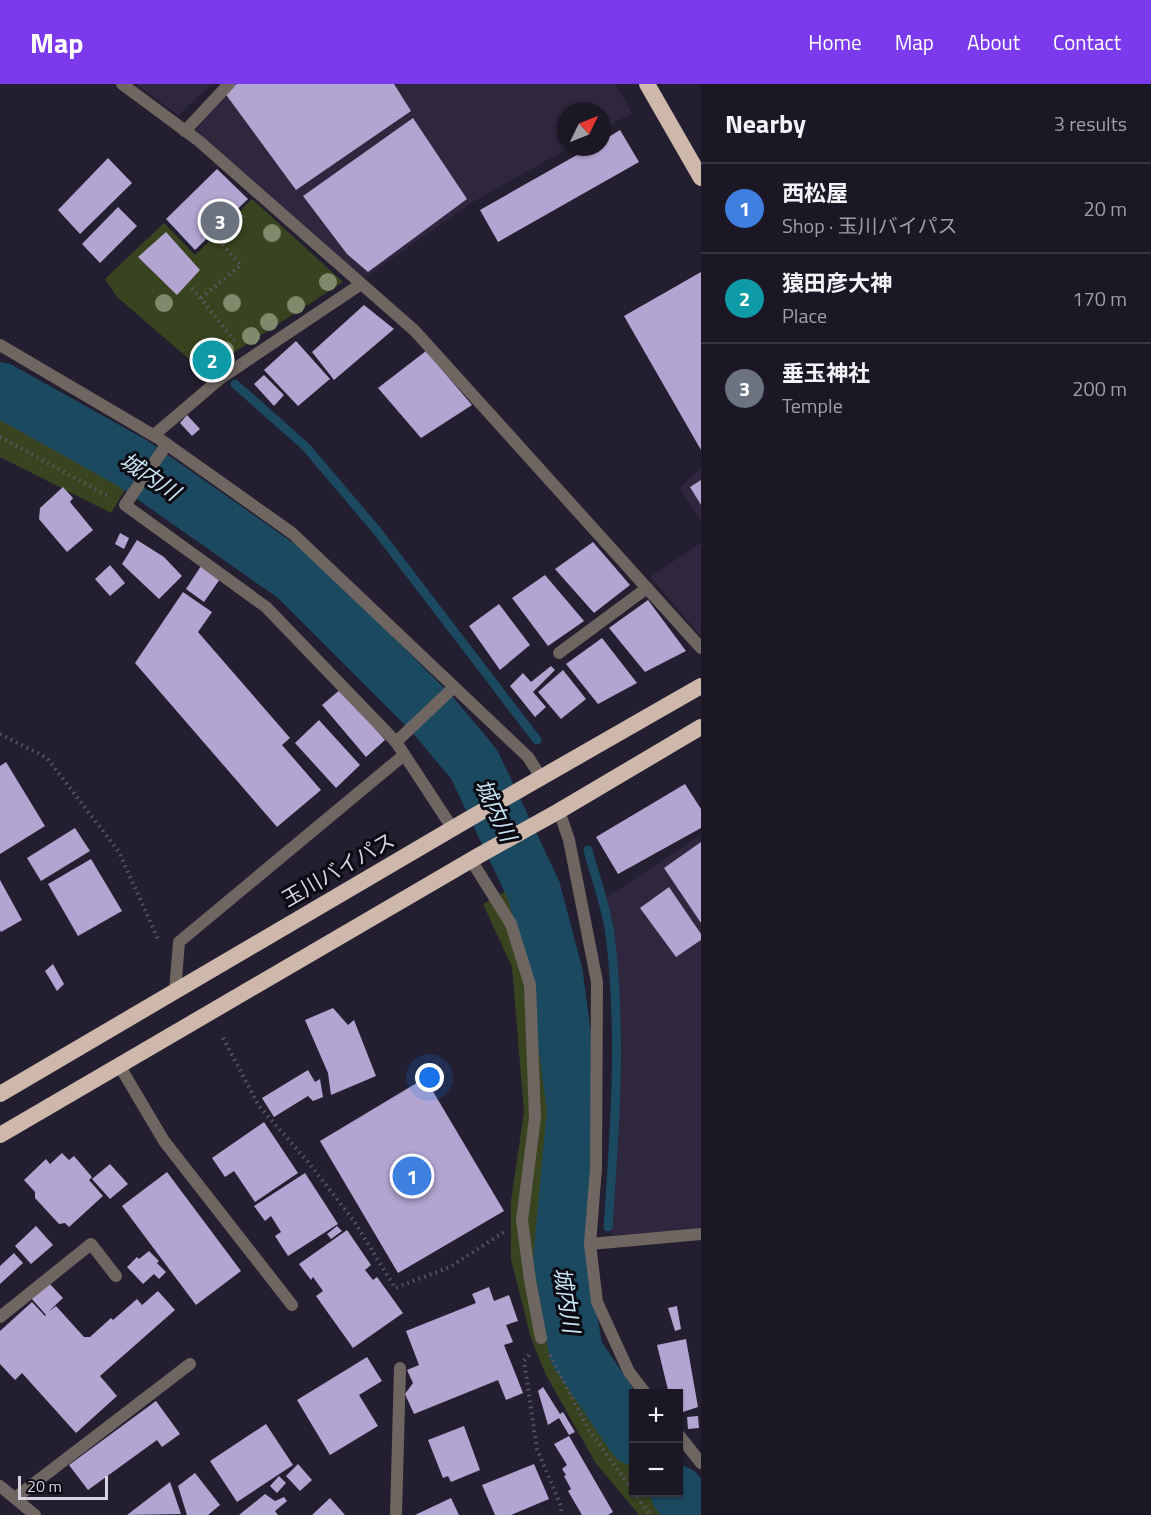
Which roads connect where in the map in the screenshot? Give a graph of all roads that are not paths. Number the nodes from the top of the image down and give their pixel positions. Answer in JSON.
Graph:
{"nodes":[{"id":1,"x":122,"y":84,"type":"edge"},
{"id":2,"x":229,"y":84,"type":"edge"},
{"id":3,"x":647,"y":84,"type":"edge"},
{"id":4,"x":185,"y":131,"type":"junction"},
{"id":5,"x":701,"y":178,"type":"edge"},
{"id":6,"x":361,"y":284,"type":"junction"},
{"id":7,"x":0,"y":345,"type":"edge"},
{"id":8,"x":154,"y":435,"type":"junction"},
{"id":9,"x":167,"y":444,"type":"junction"},
{"id":10,"x":647,"y":588,"type":"junction"},
{"id":11,"x":701,"y":648,"type":"edge"},
{"id":12,"x":559,"y":653,"type":"dead end"},
{"id":13,"x":701,"y":686,"type":"edge"},
{"id":14,"x":454,"y":687,"type":"junction"},
{"id":15,"x":701,"y":727,"type":"edge"},
{"id":16,"x":396,"y":742,"type":"junction"},
{"id":17,"x":404,"y":755,"type":"junction"},
{"id":18,"x":535,"y":783,"type":"junction"},
{"id":19,"x":552,"y":815,"type":"junction"},
{"id":20,"x":460,"y":824,"type":"junction"},
{"id":21,"x":474,"y":858,"type":"junction"},
{"id":22,"x":175,"y":991,"type":"junction"},
{"id":23,"x":119,"y":1065,"type":"junction"},
{"id":24,"x":0,"y":1094,"type":"edge"},
{"id":25,"x":0,"y":1135,"type":"edge"},
{"id":26,"x":701,"y":1234,"type":"edge"},
{"id":27,"x":590,"y":1244,"type":"junction"},
{"id":28,"x":116,"y":1276,"type":"dead end"},
{"id":29,"x":292,"y":1305,"type":"dead end"},
{"id":30,"x":0,"y":1317,"type":"edge"},
{"id":31,"x":541,"y":1338,"type":"road end"},
{"id":32,"x":190,"y":1364,"type":"dead end"},
{"id":33,"x":400,"y":1368,"type":"dead end"},
{"id":34,"x":642,"y":1389,"type":"edge"},
{"id":35,"x":683,"y":1440,"type":"edge"},
{"id":36,"x":701,"y":1463,"type":"edge"},
{"id":37,"x":0,"y":1486,"type":"edge"},
{"id":38,"x":15,"y":1498,"type":"junction"},
{"id":39,"x":35,"y":1515,"type":"edge"},
{"id":40,"x":396,"y":1515,"type":"edge"}],
"edges":[{"from":1,"to":4,"type":"street"},
{"from":2,"to":4,"type":"street"},
{"from":3,"to":5,"type":"highway"},
{"from":4,"to":6,"type":"street"},
{"from":6,"to":8,"type":"street"},
{"from":6,"to":10,"type":"street"},
{"from":7,"to":8,"type":"street"},
{"from":8,"to":9,"type":"street"},
{"from":9,"to":14,"type":"street"},
{"from":9,"to":16,"type":"street"},
{"from":10,"to":11,"type":"street"},
{"from":10,"to":12,"type":"street"},
{"from":13,"to":18,"type":"highway","name":"玉川バイパス"},
{"from":14,"to":16,"type":"street"},
{"from":14,"to":18,"type":"street"},
{"from":15,"to":19,"type":"highway"},
{"from":16,"to":17,"type":"street"},
{"from":17,"to":20,"type":"street"},
{"from":17,"to":22,"type":"street"},
{"from":18,"to":20,"type":"highway","name":"玉川バイパス"},
{"from":19,"to":21,"type":"highway"},
{"from":19,"to":27,"type":"street"},
{"from":20,"to":22,"type":"highway","name":"玉川バイパス"},
{"from":21,"to":23,"type":"highway"},
{"from":21,"to":31,"type":"street"},
{"from":22,"to":24,"type":"highway","name":"玉川バイパス"},
{"from":23,"to":25,"type":"highway"},
{"from":23,"to":29,"type":"street"},
{"from":26,"to":27,"type":"street"},
{"from":27,"to":34,"type":"street"},
{"from":28,"to":30,"type":"street"},
{"from":32,"to":38,"type":"street"},
{"from":33,"to":40,"type":"street"},
{"from":35,"to":36,"type":"street"},
{"from":37,"to":38,"type":"street"},
{"from":38,"to":39,"type":"street"}]}
